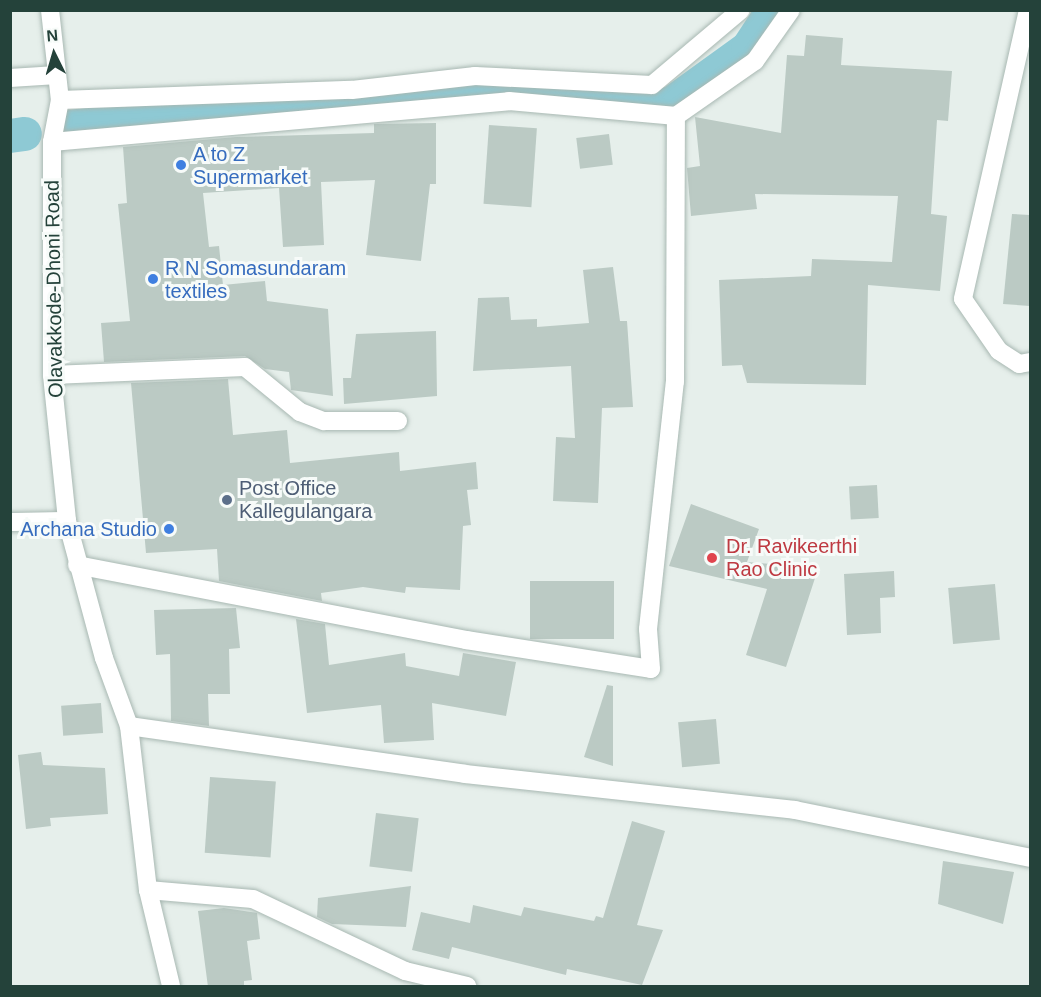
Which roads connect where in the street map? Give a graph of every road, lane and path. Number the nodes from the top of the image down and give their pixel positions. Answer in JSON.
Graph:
{"nodes":[{"id":1,"x":50,"y":10,"type":"edge"},
{"id":2,"x":741,"y":10,"type":"edge"},
{"id":3,"x":791,"y":10,"type":"edge"},
{"id":4,"x":1028,"y":10,"type":"edge"},
{"id":5,"x":57,"y":75,"type":"junction"},
{"id":6,"x":10,"y":78,"type":"edge"},
{"id":7,"x":60,"y":100,"type":"junction"},
{"id":8,"x":676,"y":116,"type":"junction"},
{"id":9,"x":52,"y":142,"type":"junction"},
{"id":10,"x":1030,"y":362,"type":"edge"},
{"id":11,"x":52,"y":375,"type":"junction"},
{"id":12,"x":398,"y":421,"type":"dead end"},
{"id":13,"x":67,"y":521,"type":"junction"},
{"id":14,"x":10,"y":522,"type":"edge"},
{"id":15,"x":77,"y":565,"type":"junction"},
{"id":16,"x":129,"y":726,"type":"junction"},
{"id":17,"x":1030,"y":858,"type":"edge"},
{"id":18,"x":148,"y":890,"type":"junction"},
{"id":19,"x":171,"y":987,"type":"edge"},
{"id":20,"x":467,"y":987,"type":"edge"}],
"edges":[{"from":1,"to":5,"type":"street","name":"Olavakkode-Dhoni Road"},
{"from":2,"to":7,"type":"street"},
{"from":3,"to":8,"type":"street"},
{"from":4,"to":10,"type":"street"},
{"from":5,"to":6,"type":"street"},
{"from":5,"to":7,"type":"street","name":"Olavakkode-Dhoni Road"},
{"from":7,"to":9,"type":"street","name":"Olavakkode-Dhoni Road"},
{"from":8,"to":9,"type":"street"},
{"from":8,"to":15,"type":"street"},
{"from":9,"to":11,"type":"street","name":"Olavakkode-Dhoni Road"},
{"from":11,"to":12,"type":"street"},
{"from":11,"to":13,"type":"street","name":"Olavakkode-Dhoni Road"},
{"from":13,"to":14,"type":"street"},
{"from":13,"to":15,"type":"street","name":"Olavakkode-Dhoni Road"},
{"from":15,"to":16,"type":"street","name":"Olavakkode-Dhoni Road"},
{"from":16,"to":17,"type":"street"},
{"from":16,"to":18,"type":"street","name":"Olavakkode-Dhoni Road"},
{"from":18,"to":19,"type":"street","name":"Olavakkode-Dhoni Road"},
{"from":18,"to":20,"type":"street"}]}
